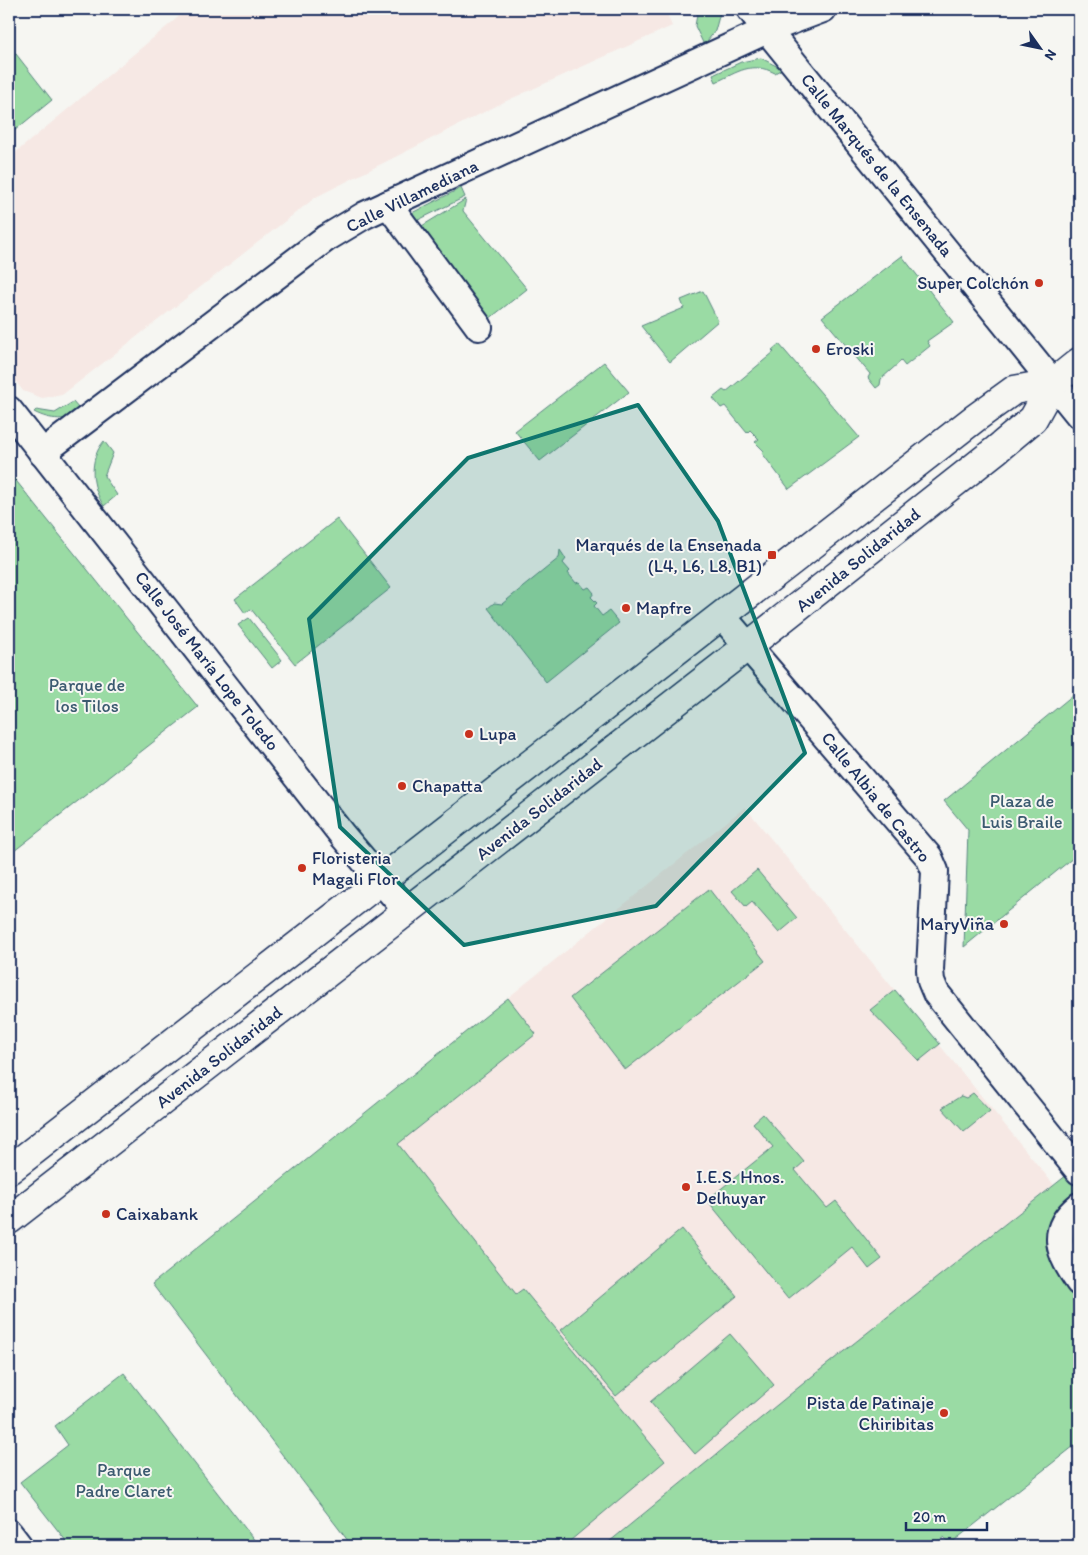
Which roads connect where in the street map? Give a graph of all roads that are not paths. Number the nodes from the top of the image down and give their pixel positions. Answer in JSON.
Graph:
{"nodes":[{"id":1,"x":750,"y":9,"type":"edge"},
{"id":2,"x":823,"y":9,"type":"edge"},
{"id":3,"x":767,"y":30,"type":"junction"},
{"id":4,"x":388,"y":204,"type":"junction"},
{"id":5,"x":479,"y":327,"type":"dead end"},
{"id":6,"x":1079,"y":362,"type":"edge"},
{"id":7,"x":1053,"y":383,"type":"junction"},
{"id":8,"x":9,"y":410,"type":"edge"},
{"id":9,"x":1079,"y":415,"type":"edge"},
{"id":10,"x":42,"y":453,"type":"junction"},
{"id":11,"x":722,"y":616,"type":"junction"},
{"id":12,"x":748,"y":646,"type":"junction"},
{"id":13,"x":382,"y":879,"type":"junction"},
{"id":14,"x":407,"y":911,"type":"junction"},
{"id":15,"x":9,"y":1170,"type":"edge"},
{"id":16,"x":1079,"y":1171,"type":"edge"},
{"id":17,"x":1079,"y":1206,"type":"edge"},
{"id":18,"x":9,"y":1220,"type":"edge"},
{"id":19,"x":1079,"y":1282,"type":"edge"},
{"id":20,"x":9,"y":1533,"type":"edge"},
{"id":21,"x":19,"y":1546,"type":"edge"}],
"edges":[{"from":1,"to":3,"type":"street","name":"Calle Marqués de la Ensenada"},
{"from":2,"to":3,"type":"street","name":"Calle Villamediana"},
{"from":3,"to":4,"type":"street","name":"Calle Villamediana"},
{"from":3,"to":7,"type":"street","name":"Calle Marqués de la Ensenada"},
{"from":4,"to":5,"type":"street"},
{"from":4,"to":10,"type":"street","name":"Calle Villamediana"},
{"from":6,"to":7,"type":"main road","name":"Avenida Solidaridad"},
{"from":7,"to":9,"type":"street","name":"Calle Marqués de la Ensenada"},
{"from":7,"to":11,"type":"main road","name":"Avenida Solidaridad"},
{"from":7,"to":12,"type":"main road","name":"Avenida Solidaridad"},
{"from":8,"to":10,"type":"street","name":"Calle José María Lope Toledo"},
{"from":10,"to":13,"type":"street","name":"Calle José María Lope Toledo"},
{"from":11,"to":12,"type":"street","name":"Calle Albia de Castro"},
{"from":11,"to":13,"type":"main road","name":"Avenida Solidaridad"},
{"from":12,"to":14,"type":"main road","name":"Avenida Solidaridad"},
{"from":12,"to":16,"type":"street","name":"Calle Albia de Castro"},
{"from":13,"to":14,"type":"street","name":"Calle José María Lope Toledo"},
{"from":13,"to":15,"type":"main road","name":"Avenida Solidaridad"},
{"from":14,"to":18,"type":"main road","name":"Avenida Solidaridad"},
{"from":17,"to":19,"type":"street"},
{"from":20,"to":21,"type":"street"}]}
